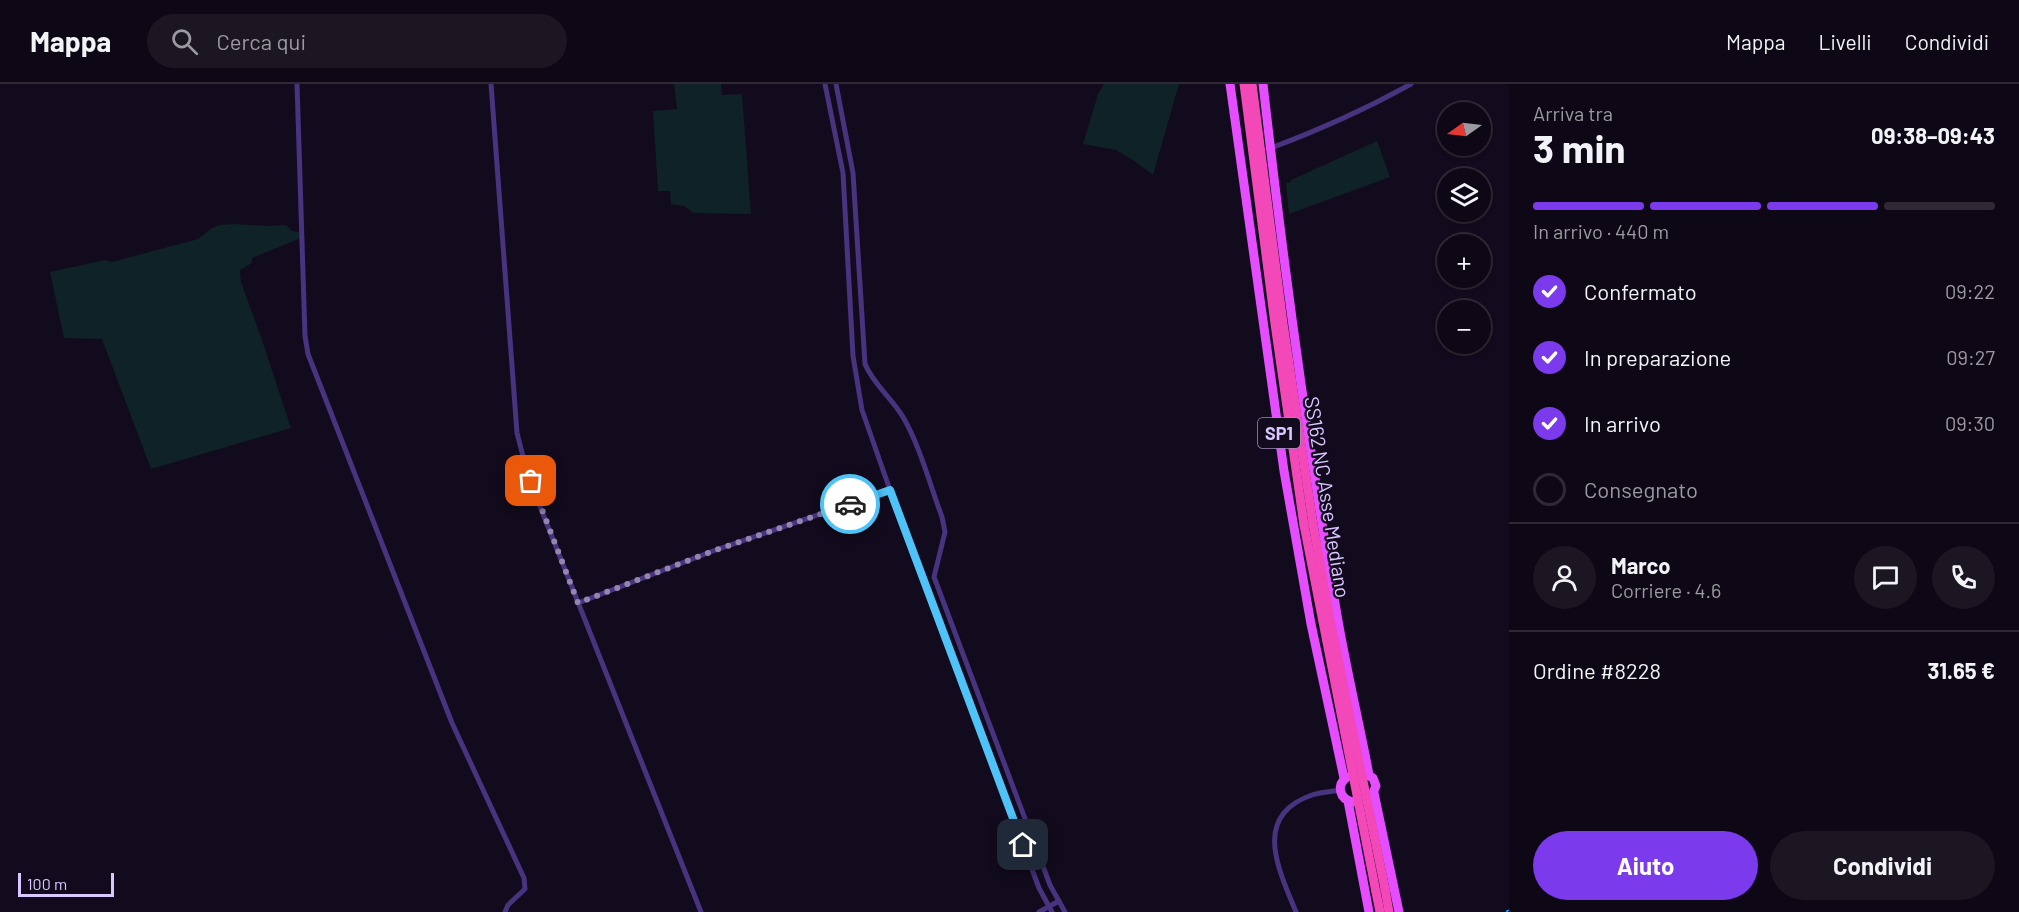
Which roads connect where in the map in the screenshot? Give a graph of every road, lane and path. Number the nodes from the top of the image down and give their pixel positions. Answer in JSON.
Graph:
{"nodes":[{"id":1,"x":297,"y":84,"type":"edge"},
{"id":2,"x":491,"y":84,"type":"edge"},
{"id":3,"x":825,"y":84,"type":"edge"},
{"id":4,"x":836,"y":84,"type":"edge"},
{"id":5,"x":1230,"y":84,"type":"edge"},
{"id":6,"x":1243,"y":84,"type":"edge"},
{"id":7,"x":1252,"y":84,"type":"edge"},
{"id":8,"x":1263,"y":84,"type":"edge"},
{"id":9,"x":1411,"y":84,"type":"edge"},
{"id":10,"x":1270,"y":148,"type":"junction"},
{"id":11,"x":890,"y":490,"type":"junction"},
{"id":12,"x":1309,"y":524,"type":"junction"},
{"id":13,"x":578,"y":603,"type":"junction"},
{"id":14,"x":1340,"y":790,"type":"junction"},
{"id":15,"x":1059,"y":901,"type":"junction"},
{"id":16,"x":1050,"y":909,"type":"edge"},
{"id":17,"x":505,"y":912,"type":"edge"},
{"id":18,"x":701,"y":912,"type":"edge"},
{"id":19,"x":1039,"y":912,"type":"edge"},
{"id":20,"x":1065,"y":912,"type":"edge"},
{"id":21,"x":1296,"y":912,"type":"edge"},
{"id":22,"x":1369,"y":912,"type":"edge"},
{"id":23,"x":1380,"y":912,"type":"edge"},
{"id":24,"x":1389,"y":912,"type":"edge"},
{"id":25,"x":1399,"y":912,"type":"edge"}],
"edges":[{"from":1,"to":17,"type":"street"},
{"from":2,"to":13,"type":"street"},
{"from":3,"to":11,"type":"street"},
{"from":4,"to":15,"type":"street"},
{"from":5,"to":14,"type":"main road","number":"SP1"},
{"from":6,"to":12,"type":"highway","name":"SS162 NC Asse Mediano"},
{"from":7,"to":12,"type":"highway","name":"SS162 NC Asse Mediano"},
{"from":8,"to":10,"type":"main road","number":"SP1"},
{"from":9,"to":10,"type":"street"},
{"from":10,"to":25,"type":"main road","number":"SP1"},
{"from":11,"to":13,"type":"street"},
{"from":11,"to":16,"type":"street"},
{"from":12,"to":23,"type":"highway","name":"SS162 NC Asse Mediano","bridge":true},
{"from":12,"to":24,"type":"highway","name":"SS162 NC Asse Mediano","bridge":true},
{"from":13,"to":18,"type":"street"},
{"from":14,"to":21,"type":"street"},
{"from":14,"to":22,"type":"main road"},
{"from":15,"to":16,"type":"street"},
{"from":15,"to":20,"type":"street"},
{"from":16,"to":19,"type":"street"}]}
